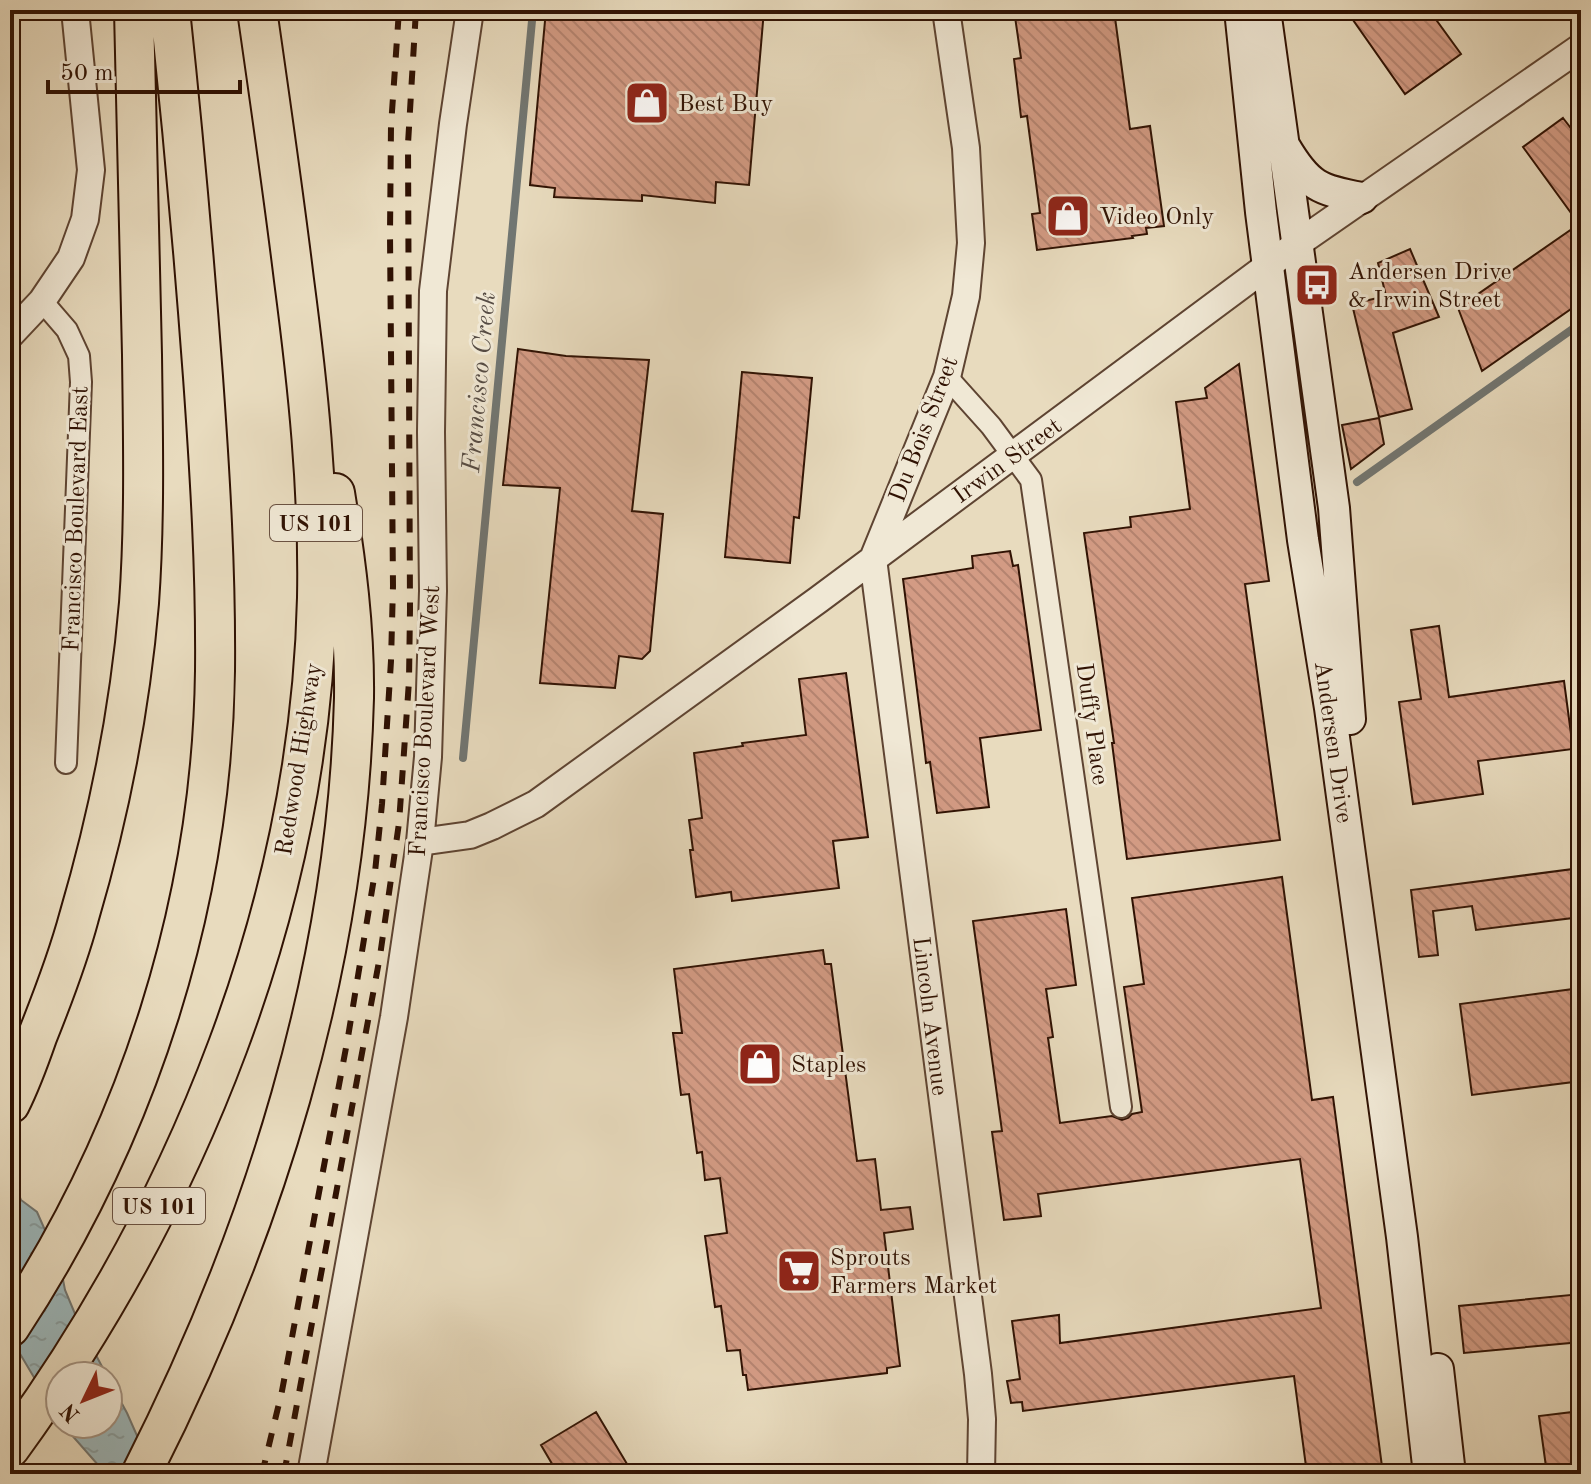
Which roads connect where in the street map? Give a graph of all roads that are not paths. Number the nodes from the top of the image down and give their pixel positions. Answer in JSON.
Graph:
{"nodes":[{"id":1,"x":75,"y":10,"type":"edge"},
{"id":2,"x":134,"y":10,"type":"edge"},
{"id":3,"x":170,"y":10,"type":"edge"},
{"id":4,"x":257,"y":10,"type":"edge"},
{"id":5,"x":470,"y":10,"type":"edge"},
{"id":6,"x":946,"y":10,"type":"edge"},
{"id":7,"x":1240,"y":10,"type":"edge"},
{"id":8,"x":1265,"y":10,"type":"edge"},
{"id":9,"x":1581,"y":47,"type":"edge"},
{"id":10,"x":270,"y":101,"type":"junction"},
{"id":11,"x":1283,"y":145,"type":"junction"},
{"id":12,"x":1362,"y":198,"type":"junction"},
{"id":13,"x":1297,"y":244,"type":"junction"},
{"id":14,"x":1268,"y":265,"type":"junction"},
{"id":15,"x":42,"y":301,"type":"junction"},
{"id":16,"x":10,"y":335,"type":"edge"},
{"id":17,"x":947,"y":377,"type":"junction"},
{"id":18,"x":1014,"y":455,"type":"junction"},
{"id":19,"x":873,"y":559,"type":"junction"},
{"id":20,"x":66,"y":763,"type":"dead end"},
{"id":21,"x":420,"y":842,"type":"junction"},
{"id":22,"x":10,"y":1104,"type":"edge"},
{"id":23,"x":1121,"y":1107,"type":"dead end"},
{"id":24,"x":10,"y":1327,"type":"edge"},
{"id":25,"x":10,"y":1448,"type":"edge"},
{"id":26,"x":141,"y":1474,"type":"edge"},
{"id":27,"x":311,"y":1474,"type":"edge"},
{"id":28,"x":981,"y":1474,"type":"edge"},
{"id":29,"x":1429,"y":1474,"type":"edge"},
{"id":30,"x":1450,"y":1474,"type":"edge"}],
"edges":[{"from":1,"to":15,"type":"street"},
{"from":2,"to":22,"type":"highway"},
{"from":3,"to":24,"type":"highway","number":"US 101"},
{"from":4,"to":10,"type":"highway","name":"Redwood Highway","number":"US 101"},
{"from":5,"to":21,"type":"street","name":"Francisco Boulevard West"},
{"from":6,"to":17,"type":"street","name":"Du Bois Street"},
{"from":7,"to":14,"type":"main road","name":"Andersen Drive"},
{"from":8,"to":11,"type":"main road","name":"Andersen Drive"},
{"from":9,"to":12,"type":"street","name":"Irwin Street"},
{"from":10,"to":25,"type":"highway","name":"Redwood Highway","number":"US 101"},
{"from":10,"to":26,"type":"highway"},
{"from":11,"to":12,"type":"main road"},
{"from":11,"to":13,"type":"main road","name":"Andersen Drive"},
{"from":12,"to":13,"type":"street","name":"Irwin Street"},
{"from":13,"to":14,"type":"street","name":"Irwin Street"},
{"from":13,"to":30,"type":"main road","name":"Andersen Drive"},
{"from":14,"to":18,"type":"street","name":"Irwin Street"},
{"from":14,"to":29,"type":"main road","name":"Andersen Drive"},
{"from":15,"to":16,"type":"street"},
{"from":15,"to":20,"type":"street","name":"Francisco Boulevard East"},
{"from":17,"to":18,"type":"street","name":"Duffy Place"},
{"from":17,"to":19,"type":"street","name":"Du Bois Street"},
{"from":18,"to":19,"type":"street","name":"Irwin Street"},
{"from":18,"to":23,"type":"street","name":"Duffy Place"},
{"from":19,"to":21,"type":"street","name":"Irwin Street"},
{"from":19,"to":28,"type":"street","name":"Lincoln Avenue"},
{"from":21,"to":27,"type":"street","name":"Francisco Boulevard West"}]}
